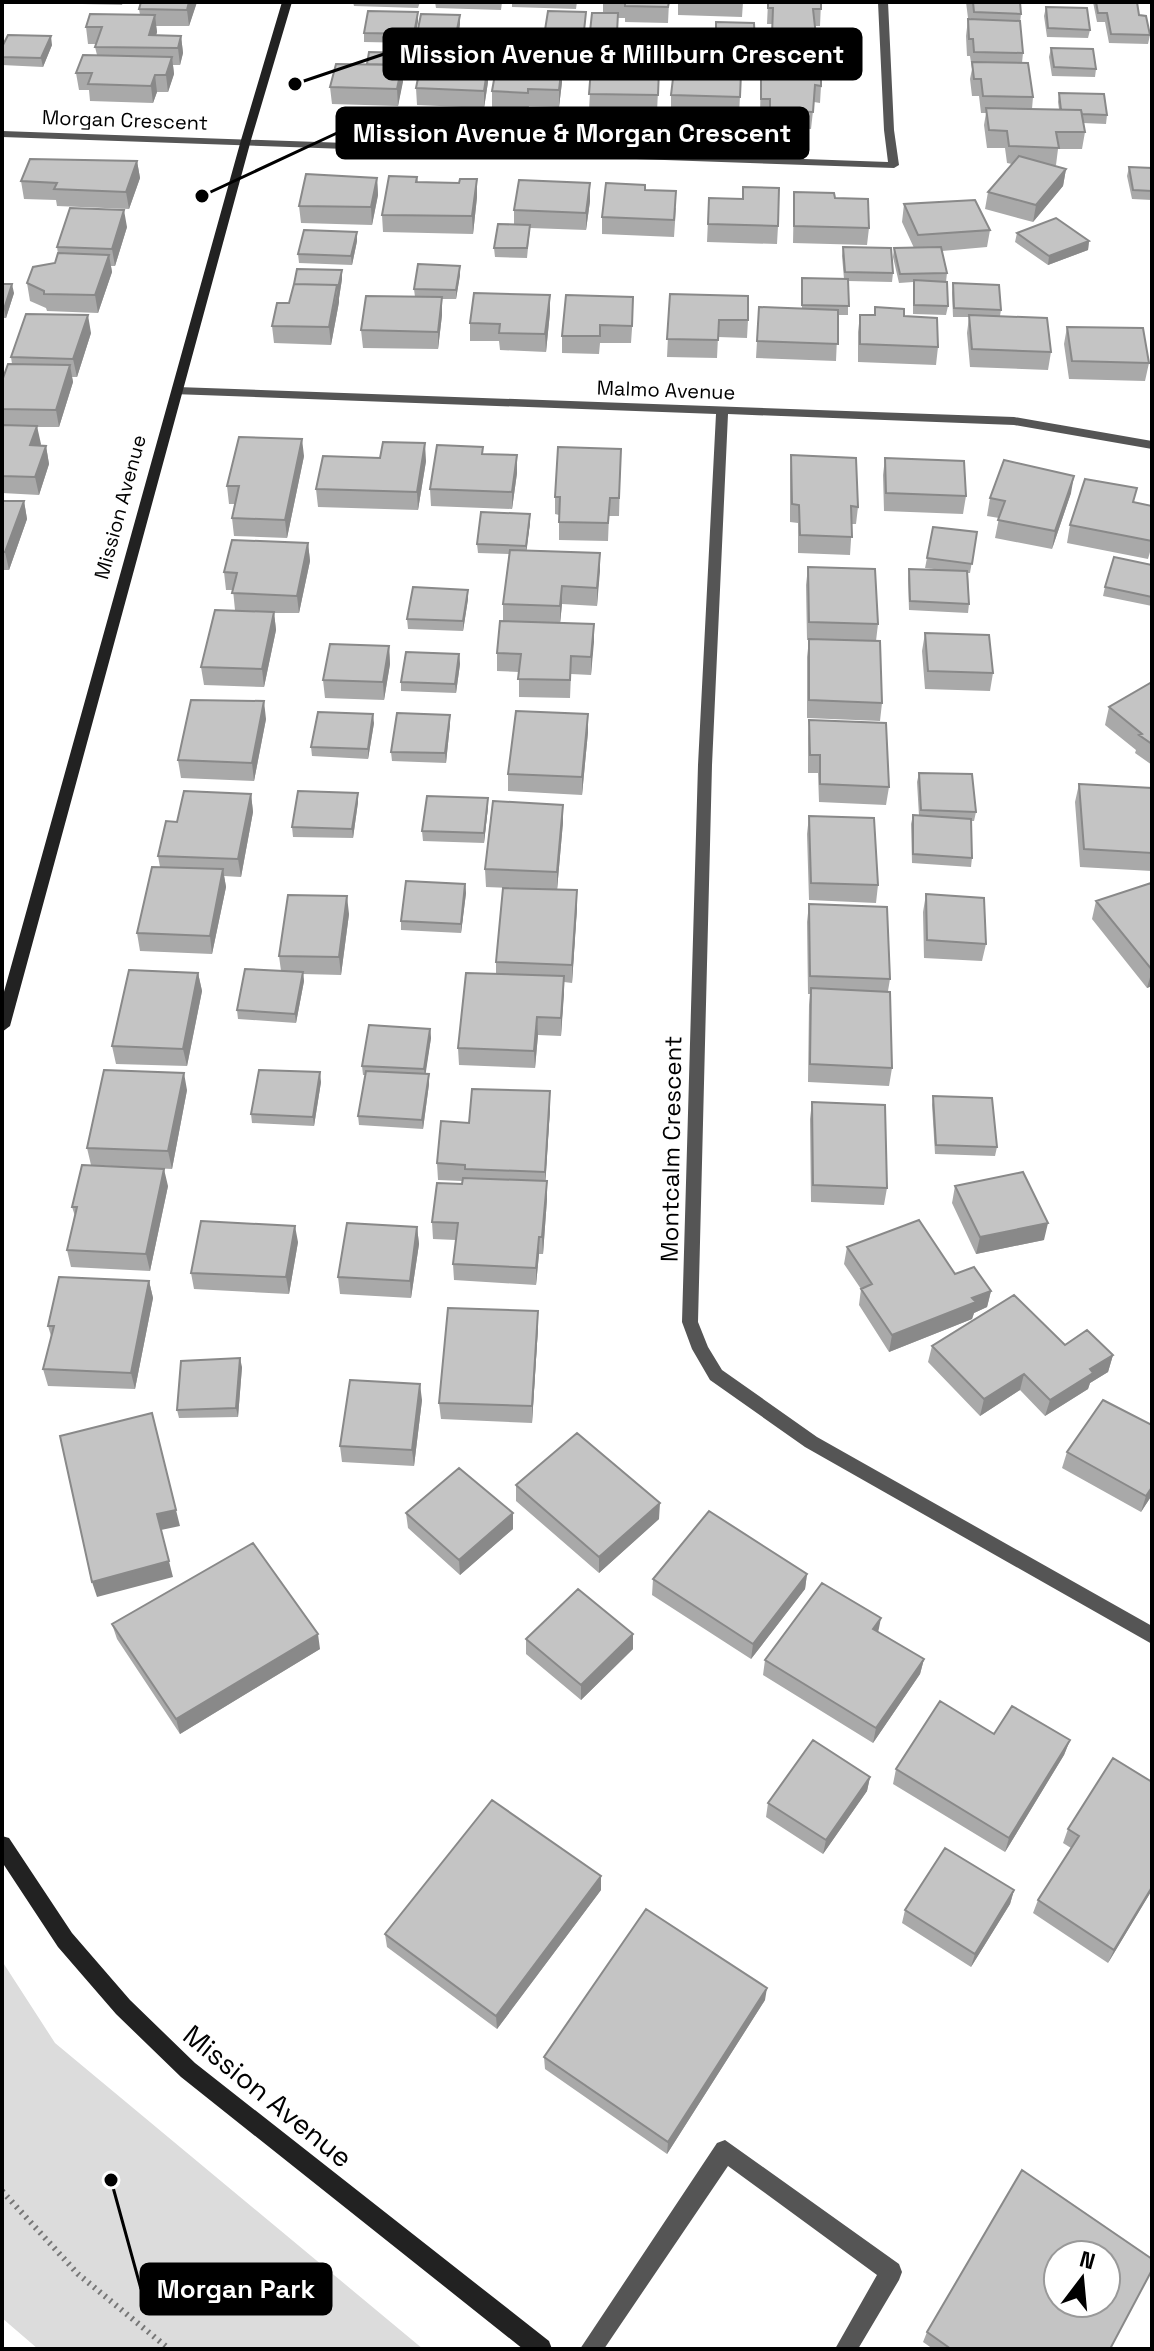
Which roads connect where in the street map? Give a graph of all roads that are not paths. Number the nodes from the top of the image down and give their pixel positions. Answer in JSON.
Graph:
{"nodes":[{"id":1,"x":287,"y":2,"type":"edge"},
{"id":2,"x":883,"y":2,"type":"edge"},
{"id":3,"x":2,"y":134,"type":"edge"},
{"id":4,"x":246,"y":140,"type":"junction"},
{"id":5,"x":177,"y":391,"type":"junction"},
{"id":6,"x":722,"y":410,"type":"junction"},
{"id":7,"x":1152,"y":445,"type":"edge"},
{"id":8,"x":2,"y":1026,"type":"edge"},
{"id":9,"x":1152,"y":1636,"type":"edge"},
{"id":10,"x":2,"y":1845,"type":"edge"},
{"id":11,"x":541,"y":2349,"type":"edge"},
{"id":12,"x":591,"y":2349,"type":"edge"},
{"id":13,"x":846,"y":2349,"type":"edge"}],
"edges":[{"from":1,"to":4,"type":"street","name":"Mission Avenue"},
{"from":2,"to":4,"type":"street","name":"Morgan Crescent"},
{"from":3,"to":4,"type":"street","name":"Morgan Crescent"},
{"from":4,"to":5,"type":"street","name":"Mission Avenue"},
{"from":5,"to":6,"type":"street","name":"Malmo Avenue"},
{"from":5,"to":8,"type":"street","name":"Mission Avenue"},
{"from":6,"to":7,"type":"street","name":"Malmo Avenue"},
{"from":6,"to":9,"type":"street","name":"Montcalm Crescent"},
{"from":10,"to":11,"type":"street","name":"Mission Avenue"},
{"from":12,"to":13,"type":"street"}]}
